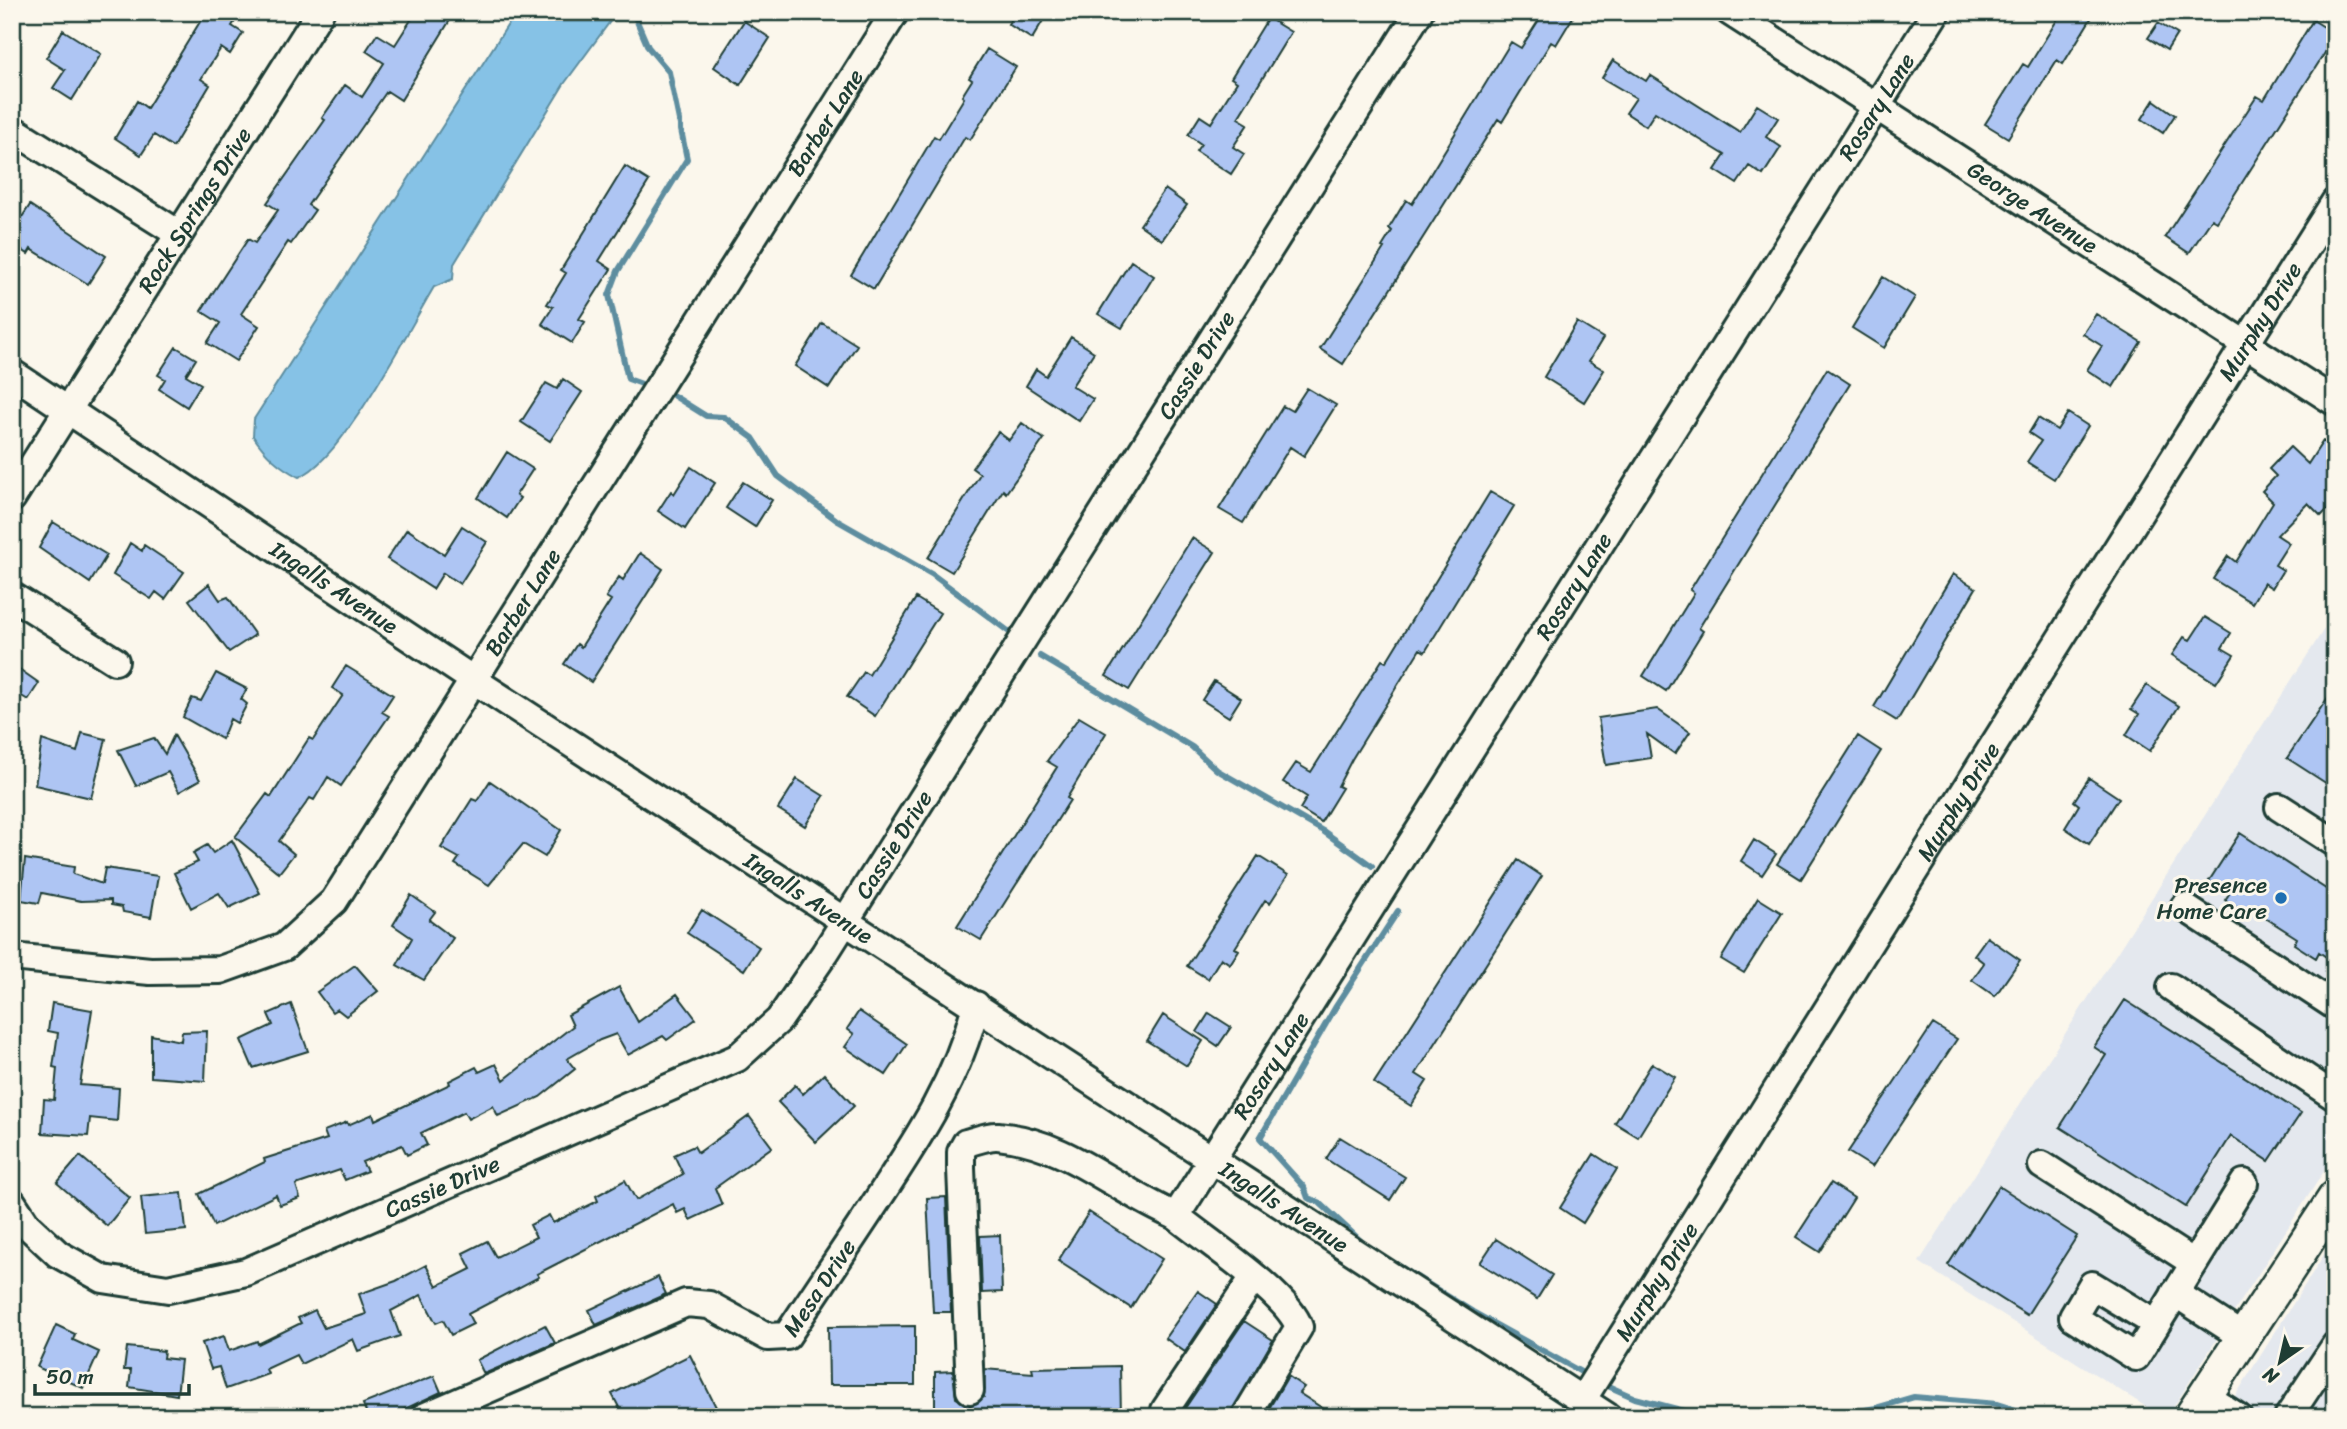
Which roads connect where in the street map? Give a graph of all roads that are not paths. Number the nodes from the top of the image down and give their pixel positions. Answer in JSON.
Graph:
{"nodes":[{"id":1,"x":320,"y":12,"type":"edge"},
{"id":2,"x":895,"y":12,"type":"edge"},
{"id":3,"x":1419,"y":12,"type":"edge"},
{"id":4,"x":1730,"y":12,"type":"edge"},
{"id":5,"x":1936,"y":12,"type":"edge"},
{"id":6,"x":1875,"y":106,"type":"junction"},
{"id":7,"x":12,"y":129,"type":"edge"},
{"id":8,"x":2335,"y":202,"type":"edge"},
{"id":9,"x":179,"y":234,"type":"junction"},
{"id":10,"x":2245,"y":345,"type":"junction"},
{"id":11,"x":12,"y":373,"type":"edge"},
{"id":12,"x":2335,"y":402,"type":"edge"},
{"id":13,"x":67,"y":408,"type":"junction"},
{"id":14,"x":12,"y":498,"type":"edge"},
{"id":15,"x":12,"y":596,"type":"edge"},
{"id":16,"x":115,"y":661,"type":"dead end"},
{"id":17,"x":475,"y":681,"type":"junction"},
{"id":18,"x":2279,"y":807,"type":"dead end"},
{"id":19,"x":2335,"y":843,"type":"edge"},
{"id":20,"x":2184,"y":907,"type":"dead end"},
{"id":21,"x":845,"y":922,"type":"junction"},
{"id":22,"x":12,"y":957,"type":"edge"},
{"id":23,"x":2171,"y":987,"type":"dead end"},
{"id":24,"x":976,"y":1005,"type":"junction"},
{"id":25,"x":2335,"y":1006,"type":"edge"},
{"id":26,"x":2335,"y":1097,"type":"edge"},
{"id":27,"x":925,"y":1127,"type":"junction"},
{"id":28,"x":963,"y":1149,"type":"junction"},
{"id":29,"x":1213,"y":1160,"type":"junction"},
{"id":30,"x":2042,"y":1165,"type":"dead end"},
{"id":31,"x":2244,"y":1183,"type":"dead end"},
{"id":32,"x":2335,"y":1198,"type":"edge"},
{"id":33,"x":12,"y":1202,"type":"edge"},
{"id":34,"x":1176,"y":1216,"type":"junction"},
{"id":35,"x":2194,"y":1263,"type":"junction"},
{"id":36,"x":1254,"y":1277,"type":"junction"},
{"id":37,"x":2175,"y":1293,"type":"junction"},
{"id":38,"x":2156,"y":1324,"type":"dead end"},
{"id":39,"x":2244,"y":1337,"type":"junction"},
{"id":40,"x":2335,"y":1346,"type":"edge"},
{"id":41,"x":970,"y":1390,"type":"dead end"},
{"id":42,"x":1582,"y":1400,"type":"junction"},
{"id":43,"x":2198,"y":1406,"type":"edge"},
{"id":44,"x":1165,"y":1410,"type":"dead end"},
{"id":45,"x":424,"y":1417,"type":"edge"},
{"id":46,"x":1245,"y":1417,"type":"edge"},
{"id":47,"x":1608,"y":1417,"type":"edge"},
{"id":48,"x":2238,"y":1417,"type":"edge"},
{"id":49,"x":2288,"y":1417,"type":"edge"}],
"edges":[{"from":1,"to":9,"type":"street","name":"Rock Springs Drive"},
{"from":2,"to":17,"type":"street","name":"Barber Lane"},
{"from":3,"to":21,"type":"street","name":"Cassie Drive"},
{"from":4,"to":6,"type":"street","name":"George Avenue"},
{"from":5,"to":6,"type":"street","name":"Rosary Lane"},
{"from":6,"to":10,"type":"street","name":"George Avenue"},
{"from":6,"to":29,"type":"street","name":"Rosary Lane"},
{"from":7,"to":9,"type":"street"},
{"from":8,"to":10,"type":"street","name":"Murphy Drive"},
{"from":9,"to":13,"type":"street","name":"Rock Springs Drive"},
{"from":10,"to":12,"type":"street","name":"George Avenue"},
{"from":10,"to":42,"type":"street","name":"Murphy Drive"},
{"from":11,"to":13,"type":"street","name":"Ingalls Avenue"},
{"from":13,"to":14,"type":"street","name":"Rock Springs Drive"},
{"from":13,"to":17,"type":"street","name":"Ingalls Avenue"},
{"from":15,"to":16,"type":"street"},
{"from":17,"to":21,"type":"street","name":"Ingalls Avenue"},
{"from":17,"to":22,"type":"street","name":"Barber Lane"},
{"from":18,"to":19,"type":"street"},
{"from":20,"to":25,"type":"street"},
{"from":21,"to":24,"type":"street","name":"Ingalls Avenue"},
{"from":21,"to":33,"type":"street","name":"Cassie Drive"},
{"from":23,"to":26,"type":"street"},
{"from":24,"to":27,"type":"street","name":"Mesa Drive"},
{"from":24,"to":29,"type":"street","name":"Ingalls Avenue"},
{"from":27,"to":28,"type":"street"},
{"from":27,"to":45,"type":"street","name":"Mesa Drive"},
{"from":28,"to":34,"type":"street"},
{"from":28,"to":41,"type":"street"},
{"from":29,"to":34,"type":"street","name":"Rosary Lane"},
{"from":29,"to":42,"type":"street","name":"Ingalls Avenue"},
{"from":30,"to":35,"type":"street"},
{"from":31,"to":35,"type":"street"},
{"from":32,"to":39,"type":"main road"},
{"from":34,"to":36,"type":"street"},
{"from":35,"to":37,"type":"street"},
{"from":36,"to":44,"type":"street"},
{"from":36,"to":46,"type":"street"},
{"from":37,"to":38,"type":"street"},
{"from":37,"to":39,"type":"street"},
{"from":39,"to":43,"type":"main road"},
{"from":40,"to":49,"type":"street"},
{"from":42,"to":47,"type":"street","name":"Ingalls Avenue"},
{"from":43,"to":48,"type":"street"}]}
